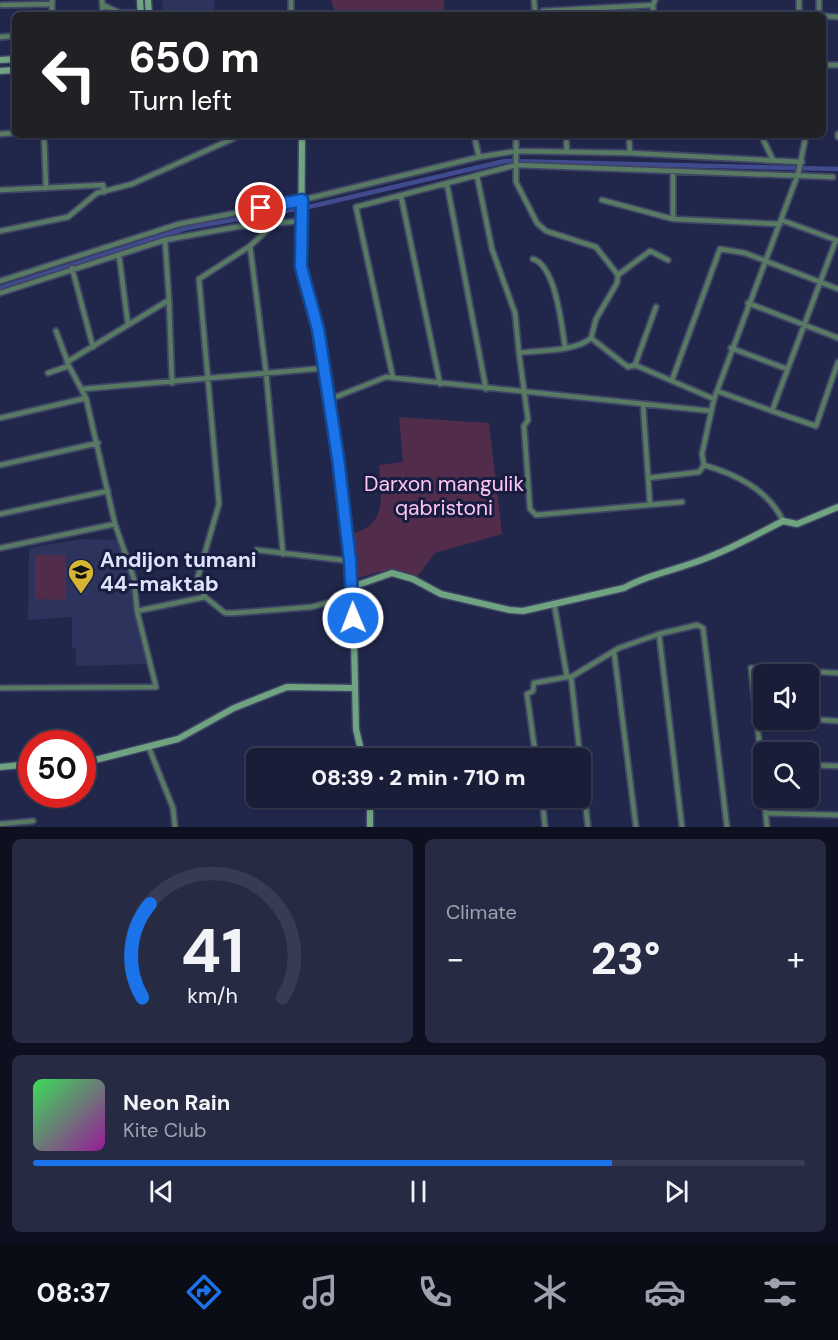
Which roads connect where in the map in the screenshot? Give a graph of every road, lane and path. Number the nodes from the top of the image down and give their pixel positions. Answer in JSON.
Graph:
{"nodes":[{"id":1,"x":52,"y":2,"type":"edge"},
{"id":2,"x":654,"y":2,"type":"edge"},
{"id":3,"x":103,"y":3,"type":"edge"},
{"id":4,"x":2,"y":5,"type":"dead end"},
{"id":5,"x":543,"y":10,"type":"dead end"},
{"id":6,"x":117,"y":12,"type":"edge"},
{"id":7,"x":44,"y":138,"type":"edge"},
{"id":8,"x":234,"y":138,"type":"edge"},
{"id":9,"x":302,"y":138,"type":"edge"},
{"id":10,"x":475,"y":138,"type":"edge"},
{"id":11,"x":516,"y":138,"type":"edge"},
{"id":12,"x":566,"y":138,"type":"edge"},
{"id":13,"x":629,"y":138,"type":"edge"},
{"id":14,"x":762,"y":138,"type":"edge"},
{"id":15,"x":806,"y":138,"type":"edge"},
{"id":16,"x":516,"y":152,"type":"junction"},
{"id":17,"x":567,"y":152,"type":"junction"},
{"id":18,"x":630,"y":153,"type":"junction"},
{"id":19,"x":479,"y":157,"type":"junction"},
{"id":20,"x":773,"y":160,"type":"junction"},
{"id":21,"x":802,"y":162,"type":"junction"},
{"id":22,"x":516,"y":163,"type":"junction"},
{"id":23,"x":673,"y":171,"type":"junction"},
{"id":24,"x":798,"y":174,"type":"junction"},
{"id":25,"x":477,"y":176,"type":"junction"},
{"id":26,"x":833,"y":177,"type":"dead end"},
{"id":27,"x":447,"y":184,"type":"junction"},
{"id":28,"x":46,"y":188,"type":"junction"},
{"id":29,"x":0,"y":190,"type":"edge"},
{"id":30,"x":104,"y":192,"type":"junction"},
{"id":31,"x":401,"y":196,"type":"junction"},
{"id":32,"x":302,"y":200,"type":"junction"},
{"id":33,"x":602,"y":200,"type":"dead end"},
{"id":34,"x":673,"y":219,"type":"junction"},
{"id":35,"x":301,"y":221,"type":"junction"},
{"id":36,"x":781,"y":222,"type":"junction"},
{"id":37,"x":274,"y":224,"type":"junction"},
{"id":38,"x":0,"y":231,"type":"edge"},
{"id":39,"x":837,"y":238,"type":"edge"},
{"id":40,"x":165,"y":240,"type":"junction"},
{"id":41,"x":250,"y":246,"type":"junction"},
{"id":42,"x":119,"y":255,"type":"junction"},
{"id":43,"x":533,"y":259,"type":"dead end"},
{"id":44,"x":668,"y":260,"type":"dead end"},
{"id":45,"x":765,"y":262,"type":"junction"},
{"id":46,"x":72,"y":268,"type":"junction"},
{"id":47,"x":618,"y":275,"type":"junction"},
{"id":48,"x":0,"y":281,"type":"edge"},
{"id":49,"x":820,"y":283,"type":"junction"},
{"id":50,"x":838,"y":289,"type":"edge"},
{"id":51,"x":0,"y":293,"type":"edge"},
{"id":52,"x":169,"y":300,"type":"junction"},
{"id":53,"x":748,"y":303,"type":"junction"},
{"id":54,"x":656,"y":307,"type":"dead end"},
{"id":55,"x":128,"y":325,"type":"junction"},
{"id":56,"x":803,"y":326,"type":"junction"},
{"id":57,"x":56,"y":331,"type":"dead end"},
{"id":58,"x":591,"y":338,"type":"junction"},
{"id":59,"x":838,"y":338,"type":"edge"},
{"id":60,"x":93,"y":347,"type":"junction"},
{"id":61,"x":565,"y":347,"type":"junction"},
{"id":62,"x":731,"y":348,"type":"junction"},
{"id":63,"x":519,"y":353,"type":"junction"},
{"id":64,"x":838,"y":362,"type":"edge"},
{"id":65,"x":68,"y":364,"type":"junction"},
{"id":66,"x":634,"y":365,"type":"junction"},
{"id":67,"x":324,"y":368,"type":"junction"},
{"id":68,"x":787,"y":369,"type":"junction"},
{"id":69,"x":266,"y":372,"type":"junction"},
{"id":70,"x":48,"y":373,"type":"dead end"},
{"id":71,"x":207,"y":378,"type":"junction"},
{"id":72,"x":393,"y":378,"type":"junction"},
{"id":73,"x":672,"y":380,"type":"junction"},
{"id":74,"x":172,"y":383,"type":"junction"},
{"id":75,"x":440,"y":384,"type":"junction"},
{"id":76,"x":82,"y":389,"type":"junction"},
{"id":77,"x":486,"y":389,"type":"junction"},
{"id":78,"x":717,"y":391,"type":"junction"},
{"id":79,"x":524,"y":393,"type":"junction"},
{"id":80,"x":86,"y":399,"type":"junction"},
{"id":81,"x":714,"y":399,"type":"junction"},
{"id":82,"x":328,"y":400,"type":"junction"},
{"id":83,"x":643,"y":405,"type":"junction"},
{"id":84,"x":711,"y":411,"type":"junction"},
{"id":85,"x":772,"y":411,"type":"junction"},
{"id":86,"x":0,"y":418,"type":"edge"},
{"id":87,"x":98,"y":443,"type":"junction"},
{"id":88,"x":0,"y":465,"type":"edge"},
{"id":89,"x":704,"y":465,"type":"junction"},
{"id":90,"x":648,"y":478,"type":"junction"},
{"id":91,"x":108,"y":491,"type":"junction"},
{"id":92,"x":682,"y":502,"type":"dead end"},
{"id":93,"x":650,"y":505,"type":"junction"},
{"id":94,"x":838,"y":507,"type":"edge"},
{"id":95,"x":0,"y":514,"type":"edge"},
{"id":96,"x":783,"y":520,"type":"junction"},
{"id":97,"x":115,"y":524,"type":"junction"},
{"id":98,"x":0,"y":548,"type":"edge"},
{"id":99,"x":257,"y":550,"type":"dead end"},
{"id":100,"x":283,"y":554,"type":"junction"},
{"id":101,"x":350,"y":561,"type":"junction"},
{"id":102,"x":352,"y":587,"type":"junction"},
{"id":103,"x":353,"y":596,"type":"junction"},
{"id":104,"x":205,"y":597,"type":"junction"},
{"id":105,"x":554,"y":603,"type":"junction"},
{"id":106,"x":137,"y":611,"type":"junction"},
{"id":107,"x":659,"y":634,"type":"junction"},
{"id":108,"x":614,"y":652,"type":"junction"},
{"id":109,"x":819,"y":672,"type":"edge"},
{"id":110,"x":838,"y":673,"type":"edge"},
{"id":111,"x":569,"y":677,"type":"junction"},
{"id":112,"x":0,"y":688,"type":"edge"},
{"id":113,"x":354,"y":688,"type":"junction"},
{"id":114,"x":819,"y":720,"type":"edge"},
{"id":115,"x":838,"y":721,"type":"edge"},
{"id":116,"x":149,"y":748,"type":"junction"},
{"id":117,"x":360,"y":748,"type":"edge"},
{"id":118,"x":534,"y":748,"type":"edge"},
{"id":119,"x":96,"y":757,"type":"edge"},
{"id":120,"x":18,"y":765,"type":"edge"},
{"id":121,"x":819,"y":765,"type":"edge"},
{"id":122,"x":838,"y":766,"type":"edge"},
{"id":123,"x":0,"y":767,"type":"edge"},
{"id":124,"x":370,"y":808,"type":"edge"},
{"id":125,"x":543,"y":808,"type":"edge"},
{"id":126,"x":766,"y":808,"type":"edge"},
{"id":127,"x":766,"y":813,"type":"junction"},
{"id":128,"x":838,"y":815,"type":"edge"},
{"id":129,"x":33,"y":821,"type":"dead end"},
{"id":130,"x":0,"y":824,"type":"edge"},
{"id":131,"x":175,"y":827,"type":"edge"},
{"id":132,"x":370,"y":827,"type":"edge"},
{"id":133,"x":545,"y":827,"type":"edge"},
{"id":134,"x":588,"y":827,"type":"edge"},
{"id":135,"x":636,"y":827,"type":"edge"},
{"id":136,"x":681,"y":827,"type":"edge"},
{"id":137,"x":727,"y":827,"type":"edge"},
{"id":138,"x":767,"y":827,"type":"edge"}],
"edges":[{"from":1,"to":4,"type":"street"},
{"from":2,"to":5,"type":"street"},
{"from":3,"to":6,"type":"street"},
{"from":7,"to":28,"type":"street"},
{"from":8,"to":30,"type":"street"},
{"from":9,"to":32,"type":"street"},
{"from":10,"to":19,"type":"street"},
{"from":11,"to":16,"type":"street"},
{"from":12,"to":17,"type":"street"},
{"from":13,"to":18,"type":"street"},
{"from":14,"to":20,"type":"street"},
{"from":15,"to":21,"type":"street"},
{"from":16,"to":17,"type":"street"},
{"from":16,"to":19,"type":"street"},
{"from":16,"to":22,"type":"street"},
{"from":17,"to":18,"type":"street"},
{"from":18,"to":20,"type":"street"},
{"from":19,"to":32,"type":"street"},
{"from":20,"to":21,"type":"street"},
{"from":21,"to":24,"type":"street"},
{"from":22,"to":23,"type":"street"},
{"from":22,"to":25,"type":"street"},
{"from":22,"to":47,"type":"street"},
{"from":23,"to":24,"type":"street"},
{"from":23,"to":34,"type":"street"},
{"from":24,"to":26,"type":"street"},
{"from":24,"to":36,"type":"street"},
{"from":25,"to":27,"type":"street"},
{"from":25,"to":63,"type":"street"},
{"from":27,"to":31,"type":"street"},
{"from":27,"to":77,"type":"street"},
{"from":28,"to":29,"type":"street"},
{"from":28,"to":30,"type":"street"},
{"from":30,"to":38,"type":"street"},
{"from":31,"to":72,"type":"street"},
{"from":31,"to":75,"type":"street"},
{"from":32,"to":35,"type":"street"},
{"from":32,"to":48,"type":"street"},
{"from":33,"to":34,"type":"street"},
{"from":34,"to":36,"type":"street"},
{"from":35,"to":37,"type":"street"},
{"from":35,"to":67,"type":"street"},
{"from":36,"to":39,"type":"street"},
{"from":36,"to":45,"type":"street"},
{"from":37,"to":40,"type":"street"},
{"from":37,"to":41,"type":"street"},
{"from":39,"to":49,"type":"street"},
{"from":40,"to":42,"type":"street"},
{"from":40,"to":52,"type":"street"},
{"from":41,"to":69,"type":"street"},
{"from":41,"to":71,"type":"street"},
{"from":42,"to":46,"type":"street"},
{"from":42,"to":55,"type":"street"},
{"from":43,"to":61,"type":"street"},
{"from":44,"to":47,"type":"street"},
{"from":45,"to":49,"type":"street"},
{"from":45,"to":53,"type":"street"},
{"from":45,"to":73,"type":"street"},
{"from":46,"to":51,"type":"street"},
{"from":46,"to":60,"type":"street"},
{"from":47,"to":58,"type":"street"},
{"from":49,"to":50,"type":"street"},
{"from":49,"to":56,"type":"street"},
{"from":52,"to":55,"type":"street"},
{"from":52,"to":74,"type":"street"},
{"from":53,"to":56,"type":"street"},
{"from":53,"to":62,"type":"street"},
{"from":54,"to":66,"type":"street"},
{"from":55,"to":60,"type":"street"},
{"from":56,"to":59,"type":"street"},
{"from":56,"to":68,"type":"street"},
{"from":57,"to":65,"type":"street"},
{"from":58,"to":61,"type":"street"},
{"from":58,"to":66,"type":"street"},
{"from":60,"to":65,"type":"street"},
{"from":61,"to":63,"type":"street"},
{"from":62,"to":68,"type":"street"},
{"from":62,"to":78,"type":"street"},
{"from":63,"to":79,"type":"street"},
{"from":64,"to":85,"type":"street"},
{"from":65,"to":70,"type":"street"},
{"from":65,"to":76,"type":"street"},
{"from":66,"to":73,"type":"street"},
{"from":67,"to":69,"type":"street"},
{"from":67,"to":82,"type":"street"},
{"from":68,"to":85,"type":"street"},
{"from":69,"to":71,"type":"street"},
{"from":69,"to":100,"type":"street"},
{"from":71,"to":74,"type":"street"},
{"from":71,"to":104,"type":"street"},
{"from":72,"to":75,"type":"street"},
{"from":72,"to":82,"type":"street"},
{"from":73,"to":81,"type":"street"},
{"from":74,"to":76,"type":"street"},
{"from":75,"to":77,"type":"street"},
{"from":76,"to":80,"type":"street"},
{"from":77,"to":79,"type":"street"},
{"from":78,"to":81,"type":"street"},
{"from":78,"to":85,"type":"street"},
{"from":79,"to":83,"type":"street"},
{"from":79,"to":93,"type":"street"},
{"from":80,"to":86,"type":"street"},
{"from":80,"to":87,"type":"street"},
{"from":81,"to":84,"type":"street"},
{"from":82,"to":101,"type":"street"},
{"from":83,"to":84,"type":"street"},
{"from":83,"to":90,"type":"street"},
{"from":84,"to":89,"type":"street"},
{"from":87,"to":88,"type":"street"},
{"from":87,"to":91,"type":"street"},
{"from":89,"to":90,"type":"street"},
{"from":89,"to":96,"type":"street"},
{"from":90,"to":93,"type":"street"},
{"from":91,"to":95,"type":"street"},
{"from":91,"to":97,"type":"street"},
{"from":92,"to":93,"type":"street"},
{"from":94,"to":96,"type":"street"},
{"from":96,"to":105,"type":"street"},
{"from":97,"to":98,"type":"street"},
{"from":97,"to":106,"type":"street"},
{"from":99,"to":100,"type":"street"},
{"from":100,"to":101,"type":"street"},
{"from":101,"to":102,"type":"street"},
{"from":102,"to":103,"type":"street"},
{"from":102,"to":105,"type":"street"},
{"from":103,"to":104,"type":"street"},
{"from":103,"to":113,"type":"street"},
{"from":104,"to":106,"type":"street"},
{"from":105,"to":111,"type":"street"},
{"from":106,"to":112,"type":"street"},
{"from":107,"to":108,"type":"street"},
{"from":107,"to":136,"type":"street"},
{"from":107,"to":137,"type":"street"},
{"from":108,"to":111,"type":"street"},
{"from":108,"to":135,"type":"street"},
{"from":109,"to":110,"type":"street"},
{"from":111,"to":118,"type":"street"},
{"from":111,"to":134,"type":"street"},
{"from":113,"to":116,"type":"street"},
{"from":113,"to":117,"type":"street"},
{"from":114,"to":115,"type":"street"},
{"from":116,"to":119,"type":"street"},
{"from":116,"to":131,"type":"street"},
{"from":120,"to":123,"type":"street"},
{"from":121,"to":122,"type":"street"},
{"from":124,"to":132,"type":"street"},
{"from":125,"to":133,"type":"street"},
{"from":126,"to":127,"type":"street"},
{"from":127,"to":128,"type":"street"},
{"from":127,"to":138,"type":"street"},
{"from":129,"to":130,"type":"street"}]}
